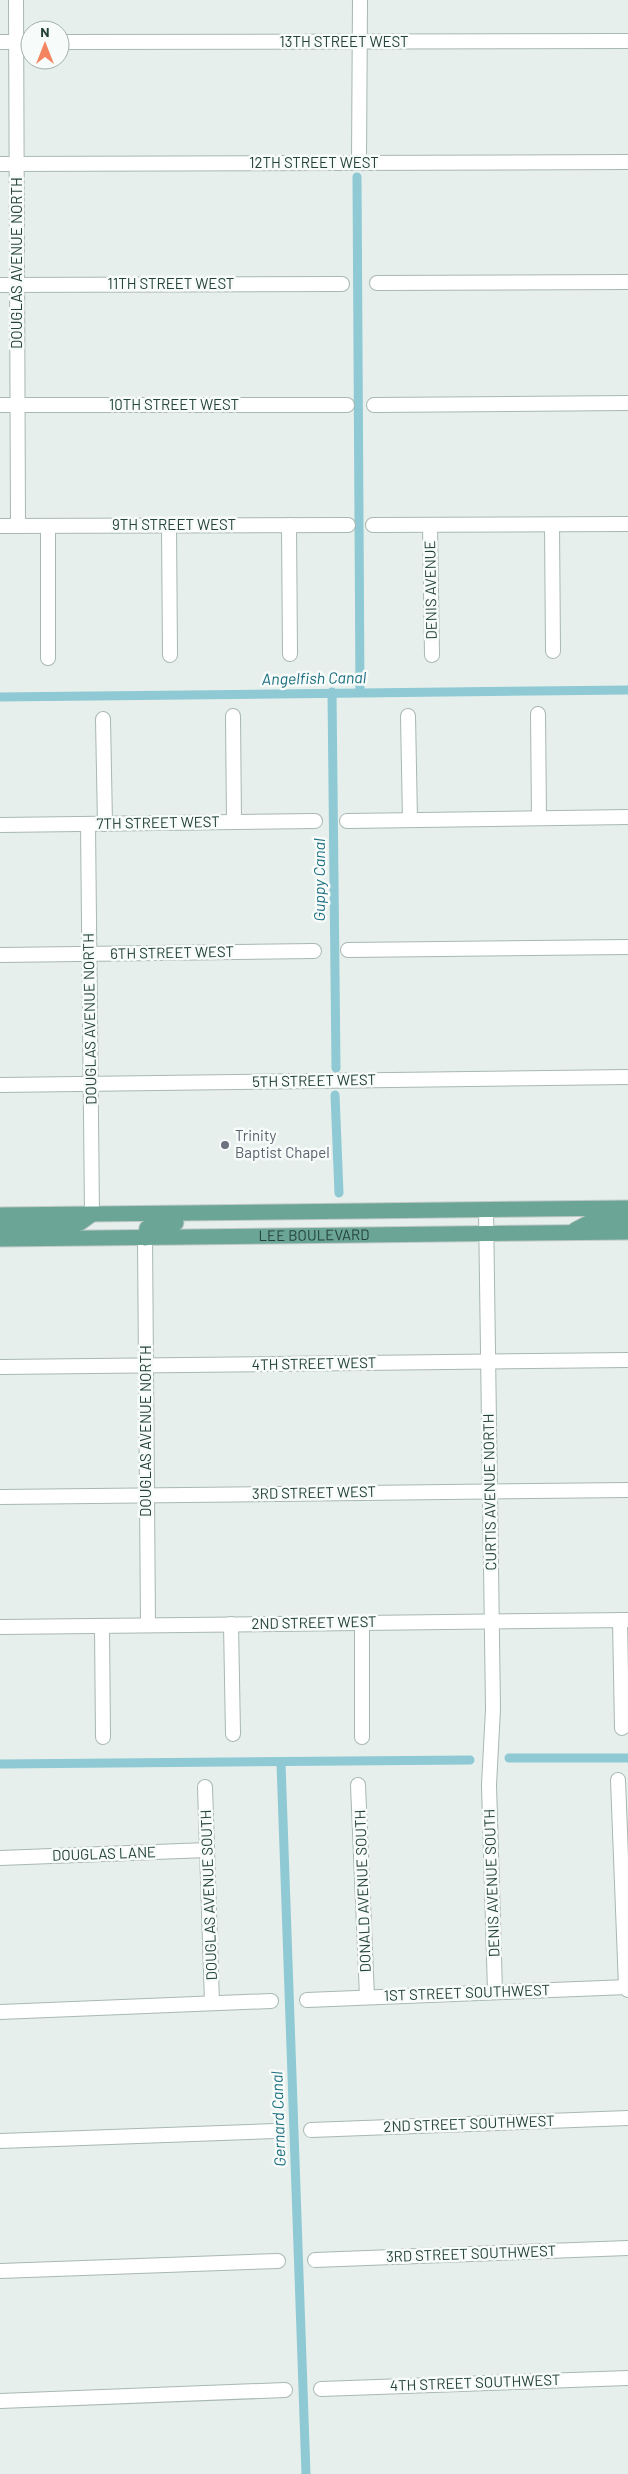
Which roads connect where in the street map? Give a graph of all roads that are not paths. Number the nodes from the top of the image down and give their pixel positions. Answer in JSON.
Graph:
{"nodes":[{"id":1,"x":16,"y":0,"type":"edge"},
{"id":2,"x":360,"y":0,"type":"edge"},
{"id":3,"x":20,"y":24,"type":"edge"},
{"id":4,"x":628,"y":41,"type":"edge"},
{"id":5,"x":0,"y":42,"type":"edge"},
{"id":6,"x":20,"y":42,"type":"edge"},
{"id":7,"x":70,"y":42,"type":"edge"},
{"id":8,"x":360,"y":42,"type":"junction"},
{"id":9,"x":22,"y":70,"type":"edge"},
{"id":10,"x":628,"y":162,"type":"edge"},
{"id":11,"x":360,"y":163,"type":"junction"},
{"id":12,"x":0,"y":164,"type":"edge"},
{"id":13,"x":17,"y":164,"type":"junction"},
{"id":14,"x":628,"y":282,"type":"edge"},
{"id":15,"x":377,"y":283,"type":"dead end"},
{"id":16,"x":0,"y":284,"type":"edge"},
{"id":17,"x":17,"y":284,"type":"junction"},
{"id":18,"x":342,"y":284,"type":"dead end"},
{"id":19,"x":628,"y":403,"type":"edge"},
{"id":20,"x":374,"y":404,"type":"dead end"},
{"id":21,"x":18,"y":405,"type":"junction"},
{"id":22,"x":347,"y":405,"type":"dead end"},
{"id":23,"x":0,"y":406,"type":"edge"},
{"id":24,"x":628,"y":524,"type":"edge"},
{"id":25,"x":289,"y":525,"type":"junction"},
{"id":26,"x":348,"y":525,"type":"dead end"},
{"id":27,"x":373,"y":525,"type":"dead end"},
{"id":28,"x":430,"y":525,"type":"junction"},
{"id":29,"x":552,"y":525,"type":"junction"},
{"id":30,"x":0,"y":526,"type":"edge"},
{"id":31,"x":18,"y":526,"type":"junction"},
{"id":32,"x":48,"y":526,"type":"junction"},
{"id":33,"x":169,"y":526,"type":"junction"},
{"id":34,"x":553,"y":651,"type":"dead end"},
{"id":35,"x":290,"y":654,"type":"dead end"},
{"id":36,"x":432,"y":655,"type":"dead end"},
{"id":37,"x":170,"y":656,"type":"dead end"},
{"id":38,"x":48,"y":658,"type":"dead end"},
{"id":39,"x":538,"y":714,"type":"dead end"},
{"id":40,"x":233,"y":716,"type":"dead end"},
{"id":41,"x":408,"y":716,"type":"dead end"},
{"id":42,"x":103,"y":719,"type":"dead end"},
{"id":43,"x":628,"y":817,"type":"edge"},
{"id":44,"x":539,"y":818,"type":"junction"},
{"id":45,"x":410,"y":820,"type":"junction"},
{"id":46,"x":315,"y":821,"type":"dead end"},
{"id":47,"x":348,"y":821,"type":"dead end"},
{"id":48,"x":234,"y":822,"type":"junction"},
{"id":49,"x":88,"y":824,"type":"junction"},
{"id":50,"x":105,"y":824,"type":"junction"},
{"id":51,"x":0,"y":825,"type":"edge"},
{"id":52,"x":628,"y":947,"type":"edge"},
{"id":53,"x":348,"y":950,"type":"dead end"},
{"id":54,"x":314,"y":951,"type":"dead end"},
{"id":55,"x":89,"y":954,"type":"junction"},
{"id":56,"x":0,"y":955,"type":"edge"},
{"id":57,"x":628,"y":1077,"type":"edge"},
{"id":58,"x":91,"y":1084,"type":"junction"},
{"id":59,"x":0,"y":1085,"type":"edge"},
{"id":60,"x":628,"y":1208,"type":"edge"},
{"id":61,"x":486,"y":1210,"type":"junction"},
{"id":62,"x":290,"y":1212,"type":"junction"},
{"id":63,"x":92,"y":1214,"type":"junction"},
{"id":64,"x":0,"y":1215,"type":"edge"},
{"id":65,"x":628,"y":1218,"type":"edge"},
{"id":66,"x":0,"y":1226,"type":"edge"},
{"id":67,"x":572,"y":1232,"type":"junction"},
{"id":68,"x":628,"y":1232,"type":"edge"},
{"id":69,"x":486,"y":1234,"type":"junction"},
{"id":70,"x":145,"y":1238,"type":"junction"},
{"id":71,"x":0,"y":1239,"type":"edge"},
{"id":72,"x":628,"y":1360,"type":"edge"},
{"id":73,"x":489,"y":1362,"type":"junction"},
{"id":74,"x":146,"y":1366,"type":"junction"},
{"id":75,"x":0,"y":1367,"type":"edge"},
{"id":76,"x":628,"y":1490,"type":"edge"},
{"id":77,"x":490,"y":1491,"type":"junction"},
{"id":78,"x":147,"y":1495,"type":"junction"},
{"id":79,"x":0,"y":1497,"type":"edge"},
{"id":80,"x":624,"y":1620,"type":"edge"},
{"id":81,"x":491,"y":1622,"type":"junction"},
{"id":82,"x":362,"y":1623,"type":"junction"},
{"id":83,"x":231,"y":1624,"type":"junction"},
{"id":84,"x":148,"y":1625,"type":"junction"},
{"id":85,"x":102,"y":1626,"type":"junction"},
{"id":86,"x":0,"y":1627,"type":"edge"},
{"id":87,"x":622,"y":1728,"type":"dead end"},
{"id":88,"x":233,"y":1734,"type":"dead end"},
{"id":89,"x":362,"y":1736,"type":"dead end"},
{"id":90,"x":103,"y":1737,"type":"dead end"},
{"id":91,"x":490,"y":1774,"type":"joint"},
{"id":92,"x":618,"y":1780,"type":"dead end"},
{"id":93,"x":358,"y":1785,"type":"dead end"},
{"id":94,"x":205,"y":1787,"type":"dead end"},
{"id":95,"x":208,"y":1850,"type":"junction"},
{"id":96,"x":0,"y":1858,"type":"edge"},
{"id":97,"x":627,"y":1988,"type":"edge"},
{"id":98,"x":495,"y":1992,"type":"junction"},
{"id":99,"x":367,"y":1997,"type":"junction"},
{"id":100,"x":307,"y":2000,"type":"dead end"},
{"id":101,"x":272,"y":2001,"type":"dead end"},
{"id":102,"x":212,"y":2003,"type":"junction"},
{"id":103,"x":0,"y":2012,"type":"edge"},
{"id":104,"x":628,"y":2118,"type":"edge"},
{"id":105,"x":311,"y":2130,"type":"dead end"},
{"id":106,"x":275,"y":2131,"type":"dead end"},
{"id":107,"x":0,"y":2142,"type":"edge"},
{"id":108,"x":628,"y":2248,"type":"edge"},
{"id":109,"x":315,"y":2260,"type":"dead end"},
{"id":110,"x":278,"y":2261,"type":"dead end"},
{"id":111,"x":0,"y":2271,"type":"edge"},
{"id":112,"x":628,"y":2378,"type":"edge"},
{"id":113,"x":321,"y":2389,"type":"dead end"},
{"id":114,"x":285,"y":2390,"type":"dead end"},
{"id":115,"x":0,"y":2401,"type":"edge"}],
"edges":[{"from":1,"to":3,"type":"street","name":"DOUGLAS AVENUE NORTH"},
{"from":2,"to":8,"type":"street"},
{"from":4,"to":8,"type":"street","name":"13TH STREET WEST"},
{"from":5,"to":6,"type":"street"},
{"from":7,"to":8,"type":"street","name":"13TH STREET WEST"},
{"from":8,"to":11,"type":"street"},
{"from":9,"to":13,"type":"street","name":"DOUGLAS AVENUE NORTH"},
{"from":10,"to":11,"type":"street","name":"12TH STREET WEST"},
{"from":11,"to":13,"type":"street","name":"12TH STREET WEST"},
{"from":12,"to":13,"type":"street","name":"12TH STREET WEST"},
{"from":13,"to":17,"type":"street","name":"DOUGLAS AVENUE NORTH"},
{"from":14,"to":15,"type":"street"},
{"from":16,"to":17,"type":"street","name":"11TH STREET WEST"},
{"from":17,"to":18,"type":"street","name":"11TH STREET WEST"},
{"from":17,"to":21,"type":"street","name":"DOUGLAS AVENUE NORTH"},
{"from":19,"to":20,"type":"street"},
{"from":21,"to":22,"type":"street","name":"10TH STREET WEST"},
{"from":21,"to":23,"type":"street","name":"10TH STREET WEST"},
{"from":21,"to":31,"type":"street","name":"DOUGLAS AVENUE NORTH"},
{"from":24,"to":29,"type":"street"},
{"from":25,"to":26,"type":"street","name":"9TH STREET WEST"},
{"from":25,"to":33,"type":"street","name":"9TH STREET WEST"},
{"from":25,"to":35,"type":"street"},
{"from":27,"to":28,"type":"street"},
{"from":28,"to":29,"type":"street"},
{"from":28,"to":36,"type":"street","name":"DENIS AVENUE"},
{"from":29,"to":34,"type":"street"},
{"from":30,"to":31,"type":"street","name":"9TH STREET WEST"},
{"from":31,"to":32,"type":"street","name":"9TH STREET WEST"},
{"from":32,"to":33,"type":"street","name":"9TH STREET WEST"},
{"from":32,"to":38,"type":"street"},
{"from":33,"to":37,"type":"street"},
{"from":39,"to":44,"type":"street"},
{"from":40,"to":48,"type":"street"},
{"from":41,"to":45,"type":"street"},
{"from":42,"to":50,"type":"street"},
{"from":43,"to":44,"type":"street"},
{"from":44,"to":45,"type":"street"},
{"from":45,"to":47,"type":"street"},
{"from":46,"to":48,"type":"street","name":"7TH STREET WEST"},
{"from":48,"to":50,"type":"street","name":"7TH STREET WEST"},
{"from":49,"to":50,"type":"street","name":"7TH STREET WEST"},
{"from":49,"to":51,"type":"street","name":"7TH STREET WEST"},
{"from":49,"to":55,"type":"street","name":"DOUGLAS AVENUE NORTH"},
{"from":52,"to":53,"type":"street"},
{"from":54,"to":55,"type":"street","name":"6TH STREET WEST"},
{"from":55,"to":56,"type":"street","name":"6TH STREET WEST"},
{"from":55,"to":58,"type":"street","name":"DOUGLAS AVENUE NORTH"},
{"from":57,"to":58,"type":"street","name":"5TH STREET WEST"},
{"from":58,"to":59,"type":"street","name":"5TH STREET WEST"},
{"from":58,"to":63,"type":"street","name":"DOUGLAS AVENUE NORTH"},
{"from":60,"to":61,"type":"main road","name":"LEE BOULEVARD"},
{"from":61,"to":62,"type":"main road","name":"LEE BOULEVARD"},
{"from":61,"to":69,"type":"street","name":"CURTIS AVENUE NORTH"},
{"from":62,"to":63,"type":"main road","name":"LEE BOULEVARD"},
{"from":62,"to":70,"type":"main road"},
{"from":63,"to":64,"type":"main road","name":"LEE BOULEVARD"},
{"from":63,"to":66,"type":"main road"},
{"from":65,"to":67,"type":"main road"},
{"from":67,"to":68,"type":"main road","name":"LEE BOULEVARD"},
{"from":67,"to":69,"type":"main road","name":"LEE BOULEVARD"},
{"from":69,"to":70,"type":"main road","name":"LEE BOULEVARD"},
{"from":69,"to":73,"type":"street","name":"CURTIS AVENUE NORTH"},
{"from":70,"to":71,"type":"main road","name":"LEE BOULEVARD"},
{"from":70,"to":74,"type":"street","name":"DOUGLAS AVENUE NORTH"},
{"from":72,"to":73,"type":"street","name":"4TH STREET WEST"},
{"from":73,"to":74,"type":"street","name":"4TH STREET WEST"},
{"from":73,"to":77,"type":"street","name":"CURTIS AVENUE NORTH"},
{"from":74,"to":75,"type":"street","name":"4TH STREET WEST"},
{"from":74,"to":78,"type":"street","name":"DOUGLAS AVENUE NORTH"},
{"from":76,"to":77,"type":"street","name":"3RD STREET WEST"},
{"from":77,"to":78,"type":"street","name":"3RD STREET WEST"},
{"from":77,"to":81,"type":"street","name":"CURTIS AVENUE NORTH"},
{"from":78,"to":79,"type":"street","name":"3RD STREET WEST"},
{"from":78,"to":84,"type":"street","name":"DOUGLAS AVENUE NORTH"},
{"from":80,"to":81,"type":"street","name":"2ND STREET WEST"},
{"from":80,"to":87,"type":"street"},
{"from":81,"to":82,"type":"street","name":"2ND STREET WEST"},
{"from":81,"to":91,"type":"street","name":"CURTIS AVENUE NORTH"},
{"from":82,"to":83,"type":"street","name":"2ND STREET WEST"},
{"from":82,"to":89,"type":"street"},
{"from":83,"to":84,"type":"street","name":"2ND STREET WEST"},
{"from":83,"to":88,"type":"street"},
{"from":84,"to":85,"type":"street","name":"2ND STREET WEST"},
{"from":85,"to":86,"type":"street","name":"2ND STREET WEST"},
{"from":85,"to":90,"type":"street"},
{"from":91,"to":98,"type":"street","name":"DENIS AVENUE SOUTH"},
{"from":92,"to":97,"type":"street"},
{"from":93,"to":99,"type":"street","name":"DONALD AVENUE SOUTH"},
{"from":94,"to":95,"type":"street","name":"DOUGLAS AVENUE SOUTH"},
{"from":95,"to":96,"type":"street","name":"DOUGLAS LANE"},
{"from":95,"to":102,"type":"street","name":"DOUGLAS AVENUE SOUTH"},
{"from":97,"to":98,"type":"street","name":"1ST STREET SOUTHWEST"},
{"from":98,"to":99,"type":"street","name":"1ST STREET SOUTHWEST"},
{"from":99,"to":100,"type":"street","name":"1ST STREET SOUTHWEST"},
{"from":101,"to":102,"type":"street"},
{"from":102,"to":103,"type":"street"},
{"from":104,"to":105,"type":"street","name":"2ND STREET SOUTHWEST"},
{"from":106,"to":107,"type":"street"},
{"from":108,"to":109,"type":"street","name":"3RD STREET SOUTHWEST"},
{"from":110,"to":111,"type":"street"},
{"from":112,"to":113,"type":"street","name":"4TH STREET SOUTHWEST"},
{"from":114,"to":115,"type":"street"}]}
